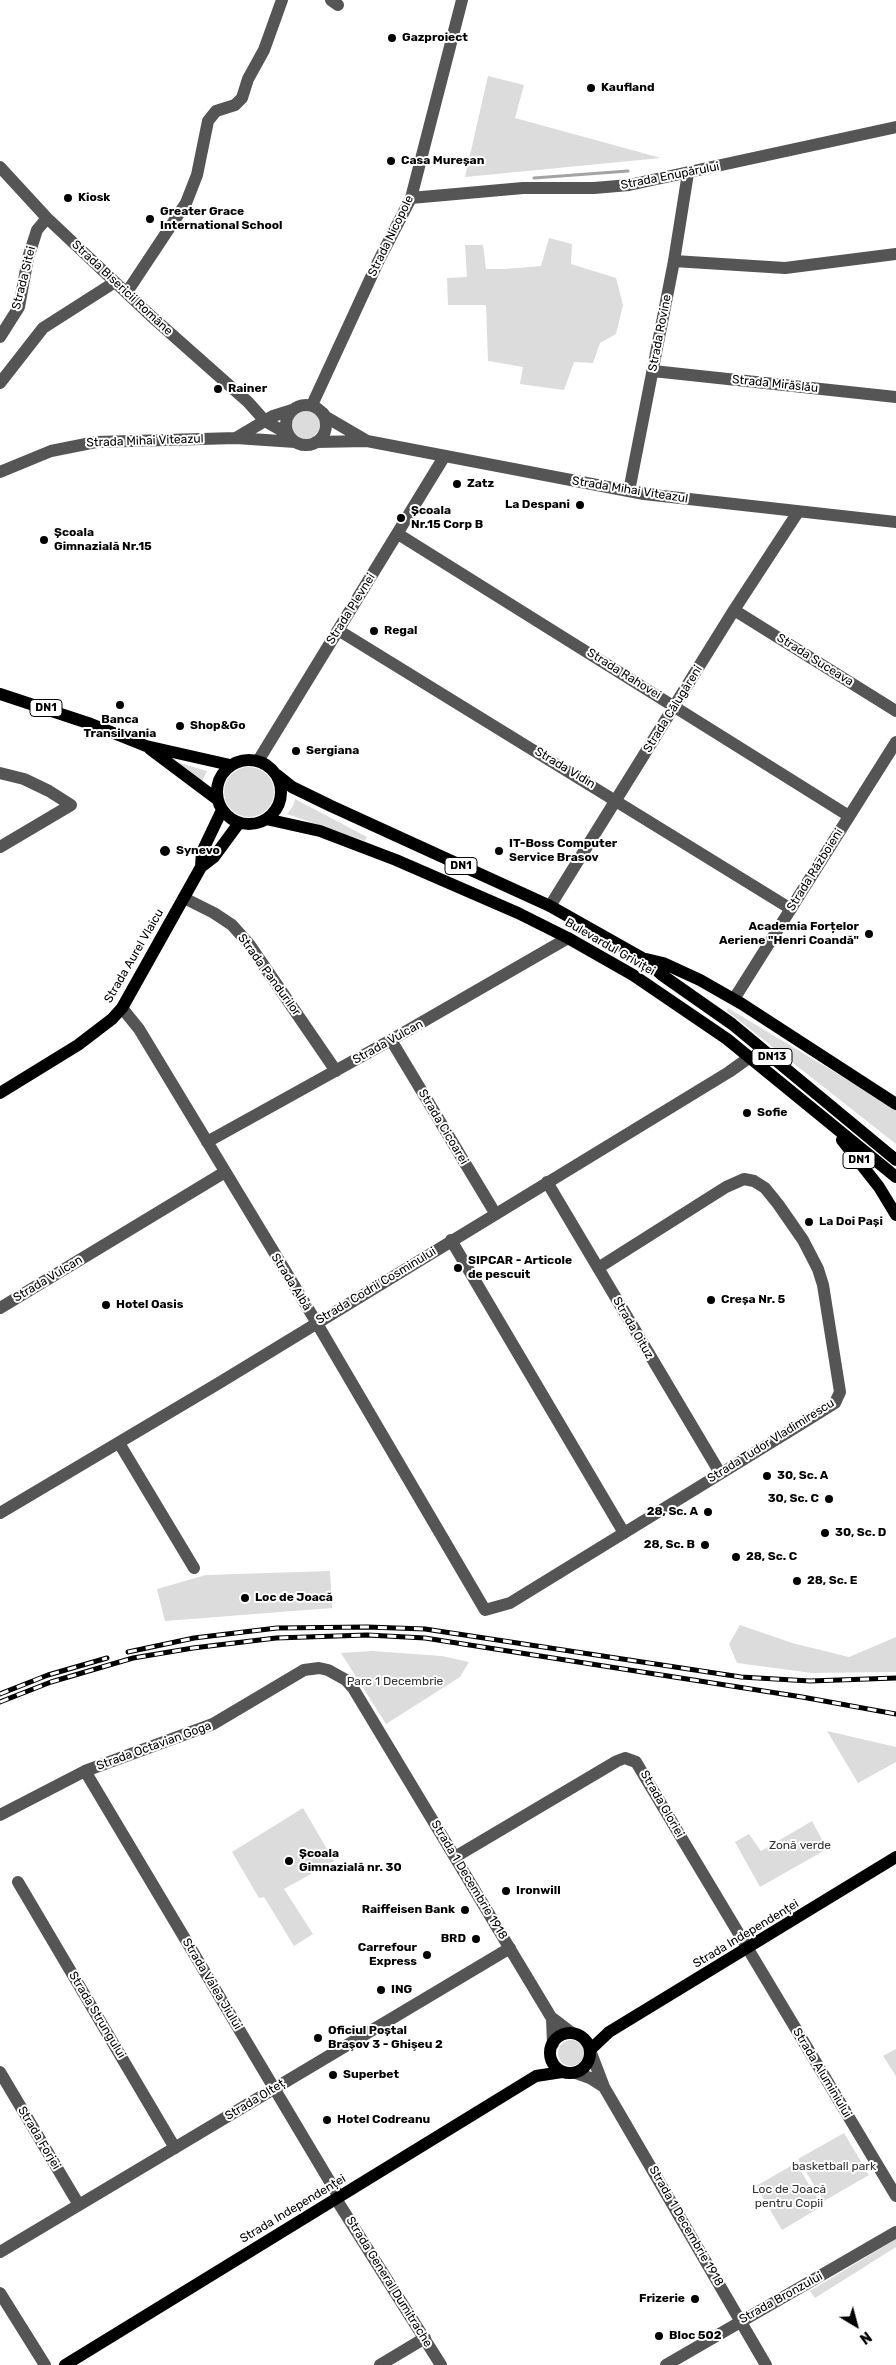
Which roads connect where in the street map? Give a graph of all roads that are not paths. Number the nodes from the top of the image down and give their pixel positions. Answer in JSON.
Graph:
{"nodes":[{"id":1,"x":282,"y":0,"type":"edge"},
{"id":2,"x":462,"y":0,"type":"edge"},
{"id":3,"x":896,"y":128,"type":"edge"},
{"id":4,"x":0,"y":167,"type":"edge"},
{"id":5,"x":688,"y":173,"type":"junction"},
{"id":6,"x":411,"y":198,"type":"junction"},
{"id":7,"x":47,"y":218,"type":"junction"},
{"id":8,"x":896,"y":254,"type":"edge"},
{"id":9,"x":674,"y":261,"type":"junction"},
{"id":10,"x":115,"y":282,"type":"junction"},
{"id":11,"x":126,"y":292,"type":"junction"},
{"id":12,"x":0,"y":338,"type":"edge"},
{"id":13,"x":653,"y":371,"type":"junction"},
{"id":14,"x":0,"y":384,"type":"edge"},
{"id":15,"x":896,"y":397,"type":"edge"},
{"id":16,"x":249,"y":403,"type":"junction"},
{"id":17,"x":293,"y":408,"type":"junction"},
{"id":18,"x":317,"y":408,"type":"junction"},
{"id":19,"x":265,"y":421,"type":"junction"},
{"id":20,"x":236,"y":438,"type":"junction"},
{"id":21,"x":291,"y":438,"type":"junction"},
{"id":22,"x":367,"y":441,"type":"junction"},
{"id":23,"x":316,"y":442,"type":"junction"},
{"id":24,"x":444,"y":457,"type":"junction"},
{"id":25,"x":0,"y":472,"type":"edge"},
{"id":26,"x":629,"y":492,"type":"junction"},
{"id":27,"x":798,"y":512,"type":"junction"},
{"id":28,"x":896,"y":522,"type":"edge"},
{"id":29,"x":398,"y":534,"type":"junction"},
{"id":30,"x":734,"y":610,"type":"junction"},
{"id":31,"x":338,"y":630,"type":"junction"},
{"id":32,"x":0,"y":694,"type":"edge"},
{"id":33,"x":675,"y":705,"type":"junction"},
{"id":34,"x":896,"y":711,"type":"edge"},
{"id":35,"x":896,"y":742,"type":"edge"},
{"id":36,"x":146,"y":746,"type":"junction"},
{"id":37,"x":258,"y":761,"type":"junction"},
{"id":38,"x":230,"y":766,"type":"junction"},
{"id":39,"x":0,"y":773,"type":"edge"},
{"id":40,"x":276,"y":775,"type":"junction"},
{"id":41,"x":616,"y":799,"type":"junction"},
{"id":42,"x":220,"y":805,"type":"junction"},
{"id":43,"x":849,"y":816,"type":"junction"},
{"id":44,"x":266,"y":819,"type":"junction"},
{"id":45,"x":239,"y":823,"type":"junction"},
{"id":46,"x":0,"y":847,"type":"edge"},
{"id":47,"x":202,"y":867,"type":"junction"},
{"id":48,"x":184,"y":898,"type":"junction"},
{"id":49,"x":550,"y":906,"type":"junction"},
{"id":50,"x":790,"y":908,"type":"junction"},
{"id":51,"x":568,"y":938,"type":"junction"},
{"id":52,"x":644,"y":959,"type":"junction"},
{"id":53,"x":734,"y":999,"type":"junction"},
{"id":54,"x":122,"y":1008,"type":"junction"},
{"id":55,"x":391,"y":1040,"type":"junction"},
{"id":56,"x":750,"y":1057,"type":"junction"},
{"id":57,"x":336,"y":1071,"type":"junction"},
{"id":58,"x":0,"y":1093,"type":"edge"},
{"id":59,"x":896,"y":1104,"type":"edge"},
{"id":60,"x":815,"y":1110,"type":"junction"},
{"id":61,"x":207,"y":1142,"type":"junction"},
{"id":62,"x":896,"y":1160,"type":"edge"},
{"id":63,"x":225,"y":1172,"type":"junction"},
{"id":64,"x":896,"y":1177,"type":"edge"},
{"id":65,"x":547,"y":1182,"type":"junction"},
{"id":66,"x":495,"y":1214,"type":"junction"},
{"id":67,"x":896,"y":1215,"type":"edge"},
{"id":68,"x":451,"y":1240,"type":"junction"},
{"id":69,"x":598,"y":1268,"type":"junction"},
{"id":70,"x":0,"y":1308,"type":"edge"},
{"id":71,"x":316,"y":1323,"type":"junction"},
{"id":72,"x":119,"y":1443,"type":"junction"},
{"id":73,"x":720,"y":1473,"type":"junction"},
{"id":74,"x":0,"y":1513,"type":"edge"},
{"id":75,"x":624,"y":1533,"type":"junction"},
{"id":76,"x":194,"y":1568,"type":"dead end"},
{"id":77,"x":485,"y":1610,"type":"joint"},
{"id":78,"x":387,"y":1743,"type":"joint"},
{"id":79,"x":85,"y":1771,"type":"junction"},
{"id":80,"x":0,"y":1815,"type":"edge"},
{"id":81,"x":456,"y":1857,"type":"junction"},
{"id":82,"x":892,"y":1860,"type":"edge"},
{"id":83,"x":18,"y":1882,"type":"dead end"},
{"id":84,"x":510,"y":1948,"type":"junction"},
{"id":85,"x":748,"y":1950,"type":"junction"},
{"id":86,"x":552,"y":2018,"type":"junction"},
{"id":87,"x":609,"y":2032,"type":"junction"},
{"id":88,"x":577,"y":2035,"type":"junction"},
{"id":89,"x":552,"y":2047,"type":"junction"},
{"id":90,"x":590,"y":2052,"type":"junction"},
{"id":91,"x":0,"y":2072,"type":"edge"},
{"id":92,"x":569,"y":2072,"type":"junction"},
{"id":93,"x":536,"y":2076,"type":"junction"},
{"id":94,"x":604,"y":2087,"type":"junction"},
{"id":95,"x":274,"y":2089,"type":"junction"},
{"id":96,"x":175,"y":2148,"type":"junction"},
{"id":97,"x":896,"y":2196,"type":"edge"},
{"id":98,"x":338,"y":2198,"type":"junction"},
{"id":99,"x":79,"y":2205,"type":"junction"},
{"id":100,"x":896,"y":2232,"type":"edge"},
{"id":101,"x":0,"y":2252,"type":"edge"},
{"id":102,"x":0,"y":2293,"type":"edge"},
{"id":103,"x":741,"y":2321,"type":"junction"},
{"id":104,"x":425,"y":2338,"type":"junction"},
{"id":105,"x":44,"y":2365,"type":"edge"},
{"id":106,"x":65,"y":2365,"type":"edge"},
{"id":107,"x":380,"y":2365,"type":"edge"},
{"id":108,"x":441,"y":2365,"type":"edge"},
{"id":109,"x":666,"y":2365,"type":"edge"},
{"id":110,"x":766,"y":2365,"type":"edge"}],
"edges":[{"from":1,"to":11,"type":"street"},
{"from":2,"to":6,"type":"street","name":"Strada Nicopole"},
{"from":3,"to":5,"type":"street","name":"Strada Enupărului"},
{"from":4,"to":7,"type":"street","name":"Strada Bisericii Române"},
{"from":5,"to":6,"type":"street","name":"Strada Enupărului"},
{"from":5,"to":9,"type":"street","name":"Strada Rovine"},
{"from":6,"to":18,"type":"street","name":"Strada Nicopole"},
{"from":7,"to":10,"type":"street","name":"Strada Bisericii Române"},
{"from":7,"to":12,"type":"street","name":"Strada Sitei"},
{"from":8,"to":9,"type":"street"},
{"from":9,"to":13,"type":"street","name":"Strada Rovine"},
{"from":10,"to":11,"type":"street","name":"Strada Bisericii Române"},
{"from":10,"to":14,"type":"street"},
{"from":11,"to":16,"type":"street","name":"Strada Bisericii Române"},
{"from":13,"to":15,"type":"street","name":"Strada Mirăslău"},
{"from":13,"to":26,"type":"street","name":"Strada Rovine"},
{"from":16,"to":17,"type":"street"},
{"from":16,"to":19,"type":"street","name":"Strada Bisericii Române"},
{"from":16,"to":20,"type":"street"},
{"from":17,"to":18,"type":"street"},
{"from":17,"to":19,"type":"street","name":"Strada Mihai Viteazul"},
{"from":17,"to":21,"type":"street"},
{"from":18,"to":22,"type":"street","name":"Strada Mihai Viteazul"},
{"from":18,"to":23,"type":"street"},
{"from":19,"to":20,"type":"street","name":"Strada Mihai Viteazul"},
{"from":19,"to":21,"type":"street","name":"Strada Bisericii Române"},
{"from":20,"to":21,"type":"street","name":"Strada Mihai Viteazul"},
{"from":20,"to":25,"type":"street","name":"Strada Mihai Viteazul"},
{"from":21,"to":23,"type":"street"},
{"from":22,"to":23,"type":"street","name":"Strada Mihai Viteazul"},
{"from":22,"to":24,"type":"street","name":"Strada Mihai Viteazul"},
{"from":24,"to":26,"type":"street","name":"Strada Mihai Viteazul"},
{"from":24,"to":29,"type":"street","name":"Strada Plevnei"},
{"from":26,"to":27,"type":"street","name":"Strada Mihai Viteazul"},
{"from":27,"to":28,"type":"street","name":"Strada Mihai Viteazul"},
{"from":27,"to":30,"type":"street","name":"Strada Călugăreni"},
{"from":29,"to":31,"type":"street","name":"Strada Plevnei"},
{"from":29,"to":33,"type":"street","name":"Strada Rahovei"},
{"from":30,"to":33,"type":"street","name":"Strada Călugăreni"},
{"from":30,"to":34,"type":"street","name":"Strada Suceava"},
{"from":31,"to":37,"type":"street","name":"Strada Plevnei"},
{"from":31,"to":41,"type":"street","name":"Strada Vidin"},
{"from":32,"to":36,"type":"main road","number":"DN1"},
{"from":33,"to":41,"type":"street","name":"Strada Călugăreni"},
{"from":33,"to":43,"type":"street","name":"Strada Rahovei"},
{"from":35,"to":43,"type":"street","name":"Strada Războieni"},
{"from":36,"to":38,"type":"main road","number":"DN1"},
{"from":36,"to":42,"type":"main road","number":"DN1"},
{"from":37,"to":38,"type":"main road","number":"DN1"},
{"from":37,"to":40,"type":"main road","number":"DN1"},
{"from":38,"to":42,"type":"main road"},
{"from":39,"to":46,"type":"street"},
{"from":40,"to":44,"type":"main road"},
{"from":40,"to":49,"type":"main road","name":"Bulevardul Griviței","number":"DN1"},
{"from":41,"to":49,"type":"street","name":"Strada Călugăreni"},
{"from":41,"to":50,"type":"street","name":"Strada Vidin"},
{"from":42,"to":45,"type":"main road","number":"DN1"},
{"from":42,"to":47,"type":"main road","name":"Strada Aurel Vlaicu"},
{"from":43,"to":50,"type":"street","name":"Strada Războieni"},
{"from":44,"to":45,"type":"main road","number":"DN1"},
{"from":44,"to":51,"type":"main road","name":"Bulevardul Griviței","number":"DN1"},
{"from":45,"to":47,"type":"main road","name":"Strada Aurel Vlaicu"},
{"from":47,"to":48,"type":"main road","name":"Strada Aurel Vlaicu"},
{"from":48,"to":54,"type":"main road","name":"Strada Aurel Vlaicu"},
{"from":48,"to":57,"type":"street","name":"Strada Pandurilor"},
{"from":49,"to":52,"type":"main road","name":"Bulevardul Griviței","number":"DN1"},
{"from":50,"to":53,"type":"street","name":"Strada Războieni"},
{"from":51,"to":55,"type":"street","name":"Strada Vulcan"},
{"from":51,"to":56,"type":"main road","name":"Bulevardul Griviței","number":"DN1"},
{"from":52,"to":53,"type":"main road","name":"Bulevardul Griviței","number":"DN1"},
{"from":52,"to":62,"type":"main road","name":"Bulevardul Griviței","number":"DN13"},
{"from":53,"to":59,"type":"main road","name":"Bulevardul Griviței","number":"DN1"},
{"from":54,"to":58,"type":"main road","name":"Strada Aurel Vlaicu"},
{"from":54,"to":61,"type":"street","name":"Strada Albă"},
{"from":55,"to":57,"type":"street","name":"Strada Vulcan"},
{"from":55,"to":66,"type":"street","name":"Strada Cicoarei"},
{"from":56,"to":60,"type":"main road","name":"Bulevardul Griviței","number":"DN1"},
{"from":56,"to":65,"type":"street","name":"Strada Codrii Cosminului"},
{"from":57,"to":61,"type":"street","name":"Strada Vulcan"},
{"from":60,"to":64,"type":"main road","name":"Bulevardul Griviței"},
{"from":60,"to":67,"type":"main road","number":"DN1"},
{"from":61,"to":63,"type":"street","name":"Strada Albă"},
{"from":63,"to":70,"type":"street","name":"Strada Vulcan"},
{"from":63,"to":71,"type":"street","name":"Strada Albă"},
{"from":65,"to":66,"type":"street","name":"Strada Codrii Cosminului"},
{"from":65,"to":69,"type":"street","name":"Strada Oituz"},
{"from":66,"to":68,"type":"street","name":"Strada Codrii Cosminului"},
{"from":68,"to":71,"type":"street","name":"Strada Codrii Cosminului"},
{"from":68,"to":75,"type":"street"},
{"from":69,"to":73,"type":"street","name":"Strada Oituz"},
{"from":69,"to":73,"type":"street","name":"Strada Tudor Vladimirescu"},
{"from":71,"to":72,"type":"street","name":"Strada Codrii Cosminului"},
{"from":71,"to":77,"type":"street","name":"Strada Albă"},
{"from":72,"to":74,"type":"street","name":"Strada Codrii Cosminului"},
{"from":72,"to":76,"type":"street"},
{"from":73,"to":75,"type":"street","name":"Strada Tudor Vladimirescu"},
{"from":75,"to":77,"type":"street","name":"Strada Tudor Vladimirescu"},
{"from":78,"to":79,"type":"street","name":"Strada Octavian Goga"},
{"from":78,"to":81,"type":"street","name":"Strada 1 Decembrie 1918"},
{"from":79,"to":80,"type":"street","name":"Strada Octavian Goga"},
{"from":79,"to":95,"type":"street","name":"Strada Valea Jiului"},
{"from":81,"to":84,"type":"street","name":"Strada 1 Decembrie 1918"},
{"from":81,"to":85,"type":"street","name":"Strada Gloriei"},
{"from":82,"to":85,"type":"main road","name":"Strada Independenței"},
{"from":83,"to":96,"type":"street","name":"Strada Strungului"},
{"from":84,"to":86,"type":"street","name":"Strada 1 Decembrie 1918"},
{"from":84,"to":95,"type":"street","name":"Strada Olteț"},
{"from":85,"to":87,"type":"main road","name":"Strada Independenței"},
{"from":85,"to":97,"type":"street","name":"Strada Aluminiului"},
{"from":86,"to":88,"type":"street","name":"Strada 1 Decembrie 1918"},
{"from":86,"to":89,"type":"street","name":"Strada 1 Decembrie 1918"},
{"from":87,"to":88,"type":"main road","name":"Strada Independenței"},
{"from":87,"to":90,"type":"main road","name":"Strada Independenței"},
{"from":88,"to":89,"type":"main road"},
{"from":88,"to":90,"type":"main road"},
{"from":89,"to":92,"type":"main road"},
{"from":89,"to":93,"type":"main road"},
{"from":90,"to":92,"type":"main road"},
{"from":90,"to":94,"type":"street","name":"Strada 1 Decembrie 1918"},
{"from":91,"to":99,"type":"street","name":"Strada Forjei"},
{"from":92,"to":93,"type":"main road","name":"Strada Independenței"},
{"from":92,"to":94,"type":"street"},
{"from":93,"to":98,"type":"main road","name":"Strada Independenței"},
{"from":94,"to":103,"type":"street","name":"Strada 1 Decembrie 1918"},
{"from":95,"to":96,"type":"street","name":"Strada Olteț"},
{"from":95,"to":98,"type":"street","name":"Strada Valea Jiului"},
{"from":96,"to":99,"type":"street","name":"Strada Olteț"},
{"from":98,"to":104,"type":"street","name":"Strada General Dumitrache"},
{"from":98,"to":106,"type":"main road","name":"Strada Independenței"},
{"from":99,"to":101,"type":"street","name":"Strada Olteț"},
{"from":100,"to":103,"type":"street","name":"Strada Bronzului"},
{"from":102,"to":105,"type":"street"},
{"from":103,"to":109,"type":"street","name":"Strada Bronzului"},
{"from":103,"to":110,"type":"street","name":"Strada 1 Decembrie 1918"},
{"from":104,"to":107,"type":"street"},
{"from":104,"to":108,"type":"street","name":"Strada General Dumitrache"}]}
